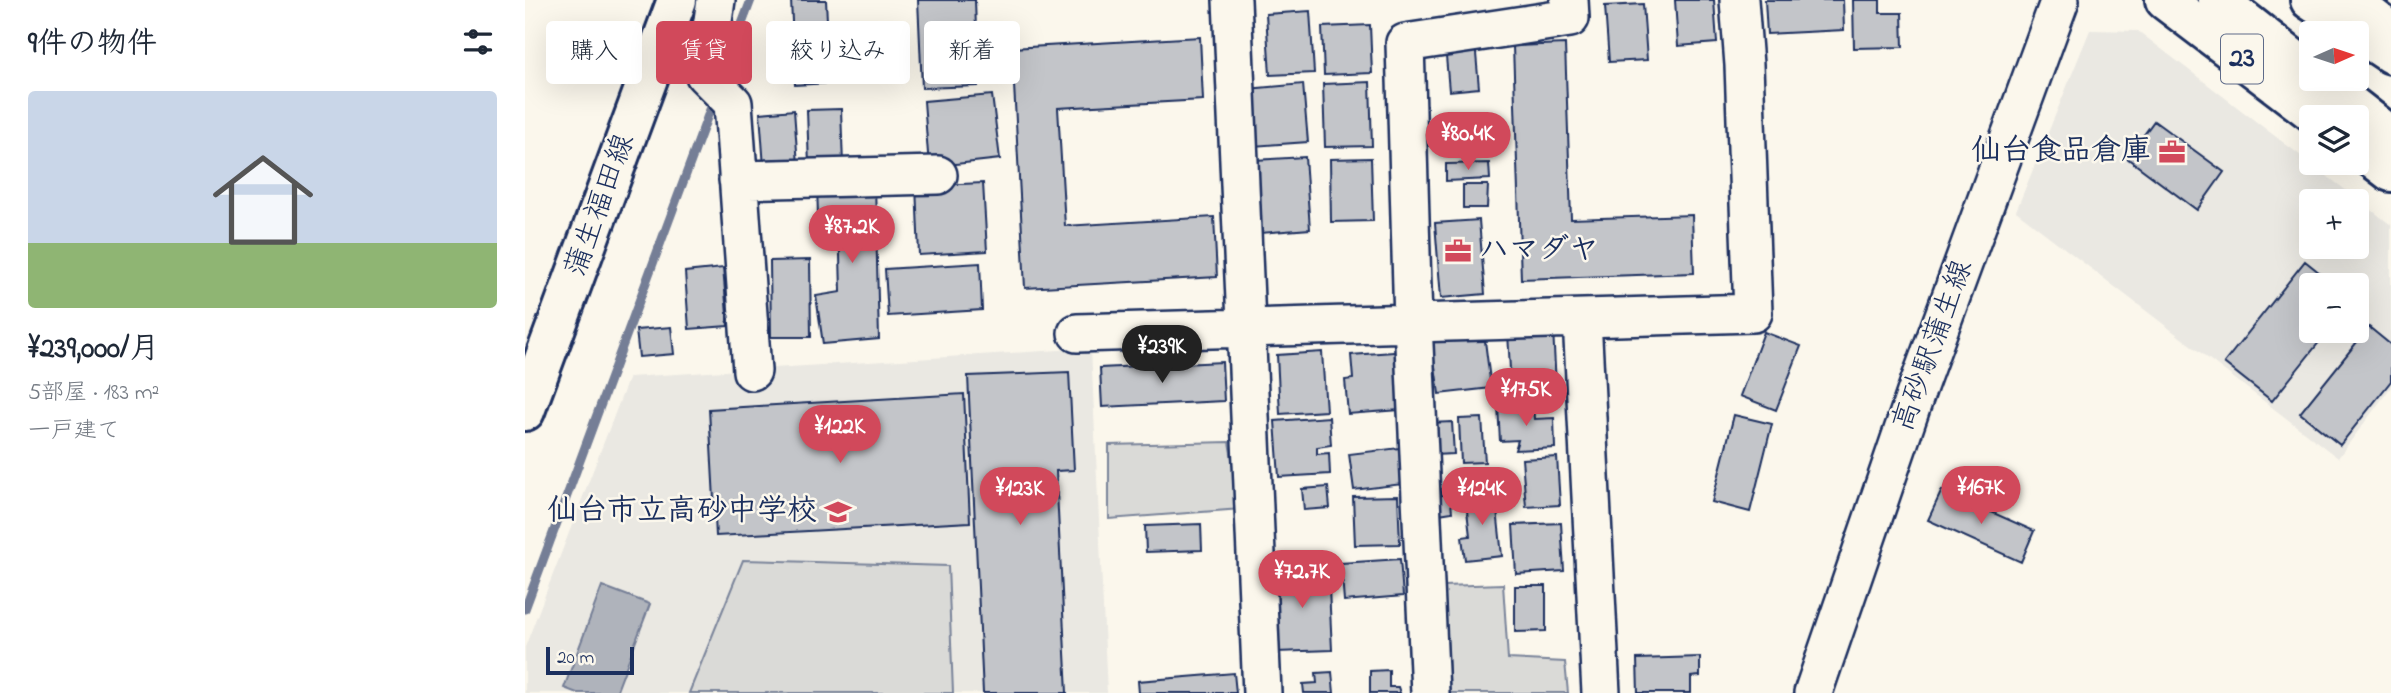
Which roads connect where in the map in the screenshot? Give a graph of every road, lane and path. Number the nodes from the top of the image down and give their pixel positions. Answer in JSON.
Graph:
{"nodes":[{"id":1,"x":677,"y":0,"type":"edge"},
{"id":2,"x":716,"y":0,"type":"edge"},
{"id":3,"x":1232,"y":0,"type":"edge"},
{"id":4,"x":1569,"y":0,"type":"edge"},
{"id":5,"x":1739,"y":0,"type":"edge"},
{"id":6,"x":2060,"y":0,"type":"edge"},
{"id":7,"x":2165,"y":0,"type":"edge"},
{"id":8,"x":2218,"y":0,"type":"edge"},
{"id":9,"x":2285,"y":0,"type":"edge"},
{"id":10,"x":2310,"y":0,"type":"edge"},
{"id":11,"x":2350,"y":0,"type":"edge"},
{"id":12,"x":2312,"y":21,"type":"edge"},
{"id":13,"x":2391,"y":33,"type":"edge"},
{"id":14,"x":2391,"y":54,"type":"edge"},
{"id":15,"x":2299,"y":64,"type":"edge"},
{"id":16,"x":2369,"y":65,"type":"edge"},
{"id":17,"x":2391,"y":82,"type":"edge"},
{"id":18,"x":2333,"y":91,"type":"edge"},
{"id":19,"x":2303,"y":105,"type":"edge"},
{"id":20,"x":2391,"y":136,"type":"edge"},
{"id":21,"x":2369,"y":155,"type":"edge"},
{"id":22,"x":2391,"y":172,"type":"edge"},
{"id":23,"x":938,"y":175,"type":"dead end"},
{"id":24,"x":738,"y":180,"type":"junction"},
{"id":25,"x":1582,"y":319,"type":"junction"},
{"id":26,"x":1413,"y":323,"type":"junction"},
{"id":27,"x":1248,"y":327,"type":"junction"},
{"id":28,"x":1077,"y":333,"type":"dead end"},
{"id":29,"x":752,"y":371,"type":"dead end"},
{"id":30,"x":525,"y":411,"type":"edge"},
{"id":31,"x":1262,"y":693,"type":"edge"},
{"id":32,"x":1430,"y":693,"type":"edge"},
{"id":33,"x":1601,"y":693,"type":"edge"},
{"id":34,"x":1813,"y":693,"type":"edge"}],
"edges":[{"from":1,"to":30,"type":"main road","name":"蒲生福田線"},
{"from":2,"to":24,"type":"street"},
{"from":3,"to":27,"type":"street"},
{"from":4,"to":26,"type":"street"},
{"from":5,"to":25,"type":"street"},
{"from":6,"to":34,"type":"street","name":"高砂駅蒲生線"},
{"from":7,"to":19,"type":"main road","number":"23"},
{"from":8,"to":15,"type":"main road"},
{"from":9,"to":12,"type":"main road"},
{"from":10,"to":14,"type":"main road"},
{"from":11,"to":13,"type":"main road"},
{"from":16,"to":17,"type":"main road"},
{"from":18,"to":20,"type":"main road"},
{"from":21,"to":22,"type":"main road"},
{"from":23,"to":24,"type":"street"},
{"from":24,"to":29,"type":"street"},
{"from":25,"to":26,"type":"street"},
{"from":25,"to":33,"type":"street"},
{"from":26,"to":27,"type":"street"},
{"from":26,"to":32,"type":"street"},
{"from":27,"to":28,"type":"street"},
{"from":27,"to":31,"type":"street"}]}
